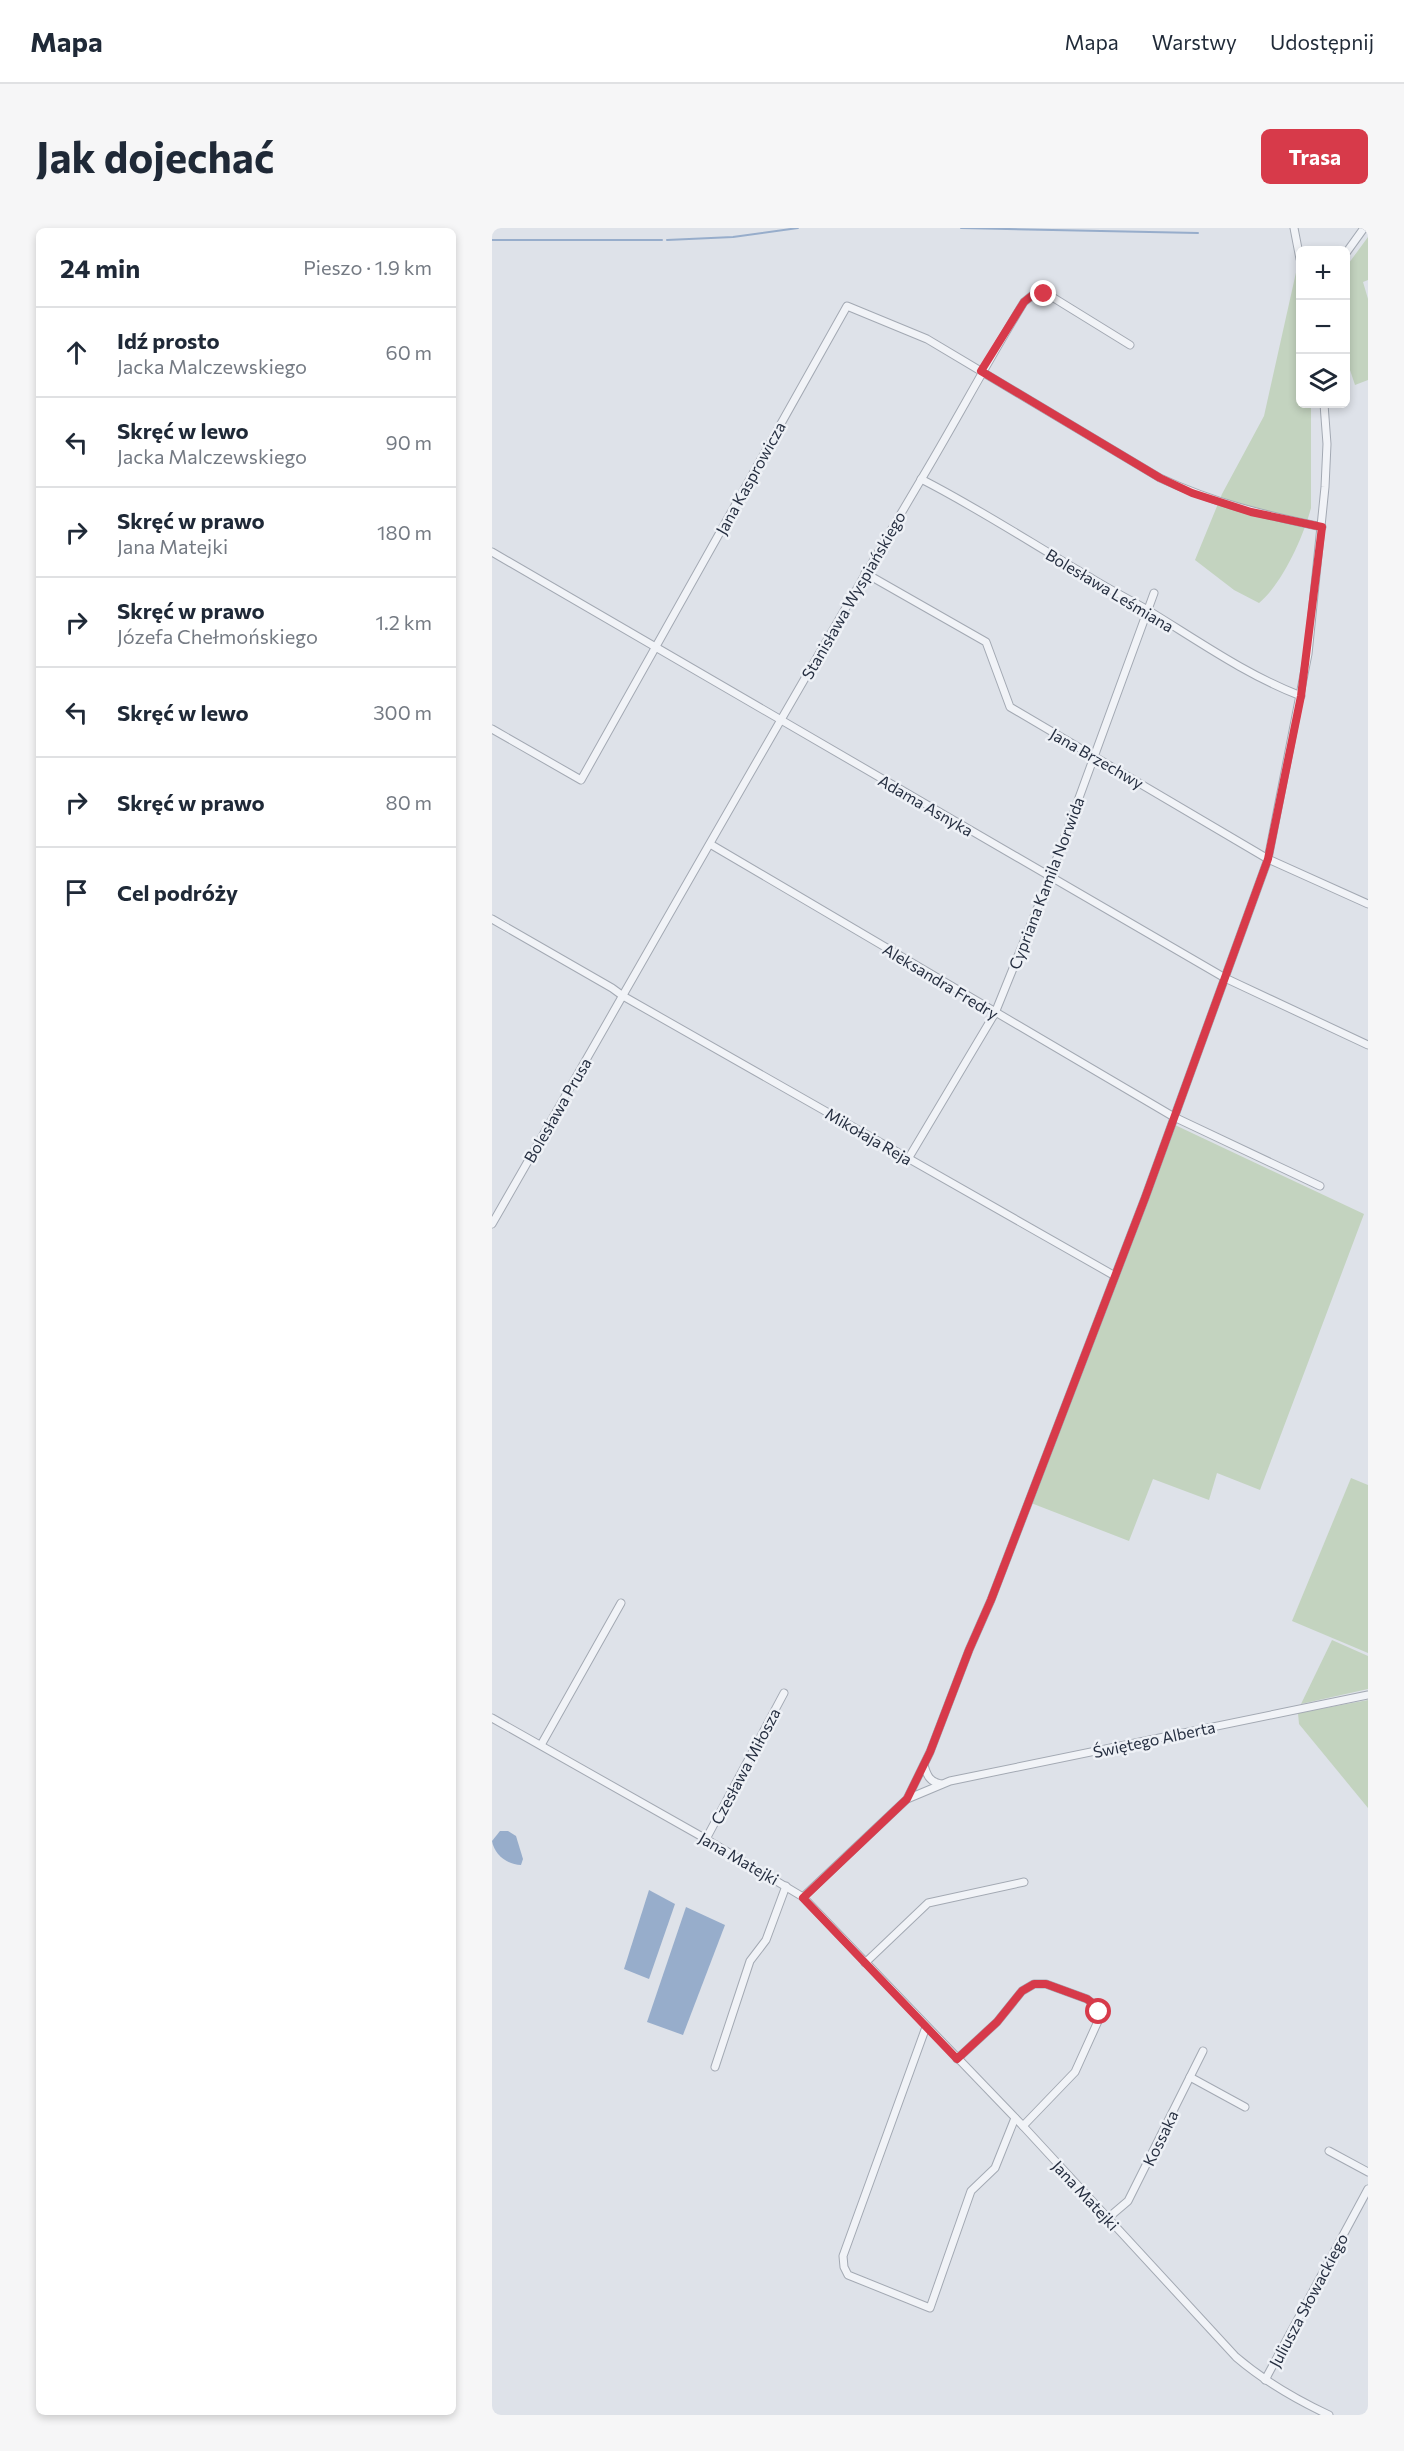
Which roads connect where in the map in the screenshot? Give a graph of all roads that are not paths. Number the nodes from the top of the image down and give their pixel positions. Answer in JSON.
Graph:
{"nodes":[{"id":1,"x":1364,"y":228,"type":"edge"},
{"id":2,"x":1350,"y":247,"type":"edge"},
{"id":3,"x":1130,"y":345,"type":"dead end"},
{"id":4,"x":981,"y":371,"type":"junction"},
{"id":5,"x":1324,"y":408,"type":"edge"},
{"id":6,"x":921,"y":479,"type":"junction"},
{"id":7,"x":1322,"y":527,"type":"junction"},
{"id":8,"x":492,"y":552,"type":"edge"},
{"id":9,"x":865,"y":573,"type":"junction"},
{"id":10,"x":1154,"y":593,"type":"dead end"},
{"id":11,"x":1148,"y":610,"type":"junction"},
{"id":12,"x":656,"y":648,"type":"junction"},
{"id":13,"x":1301,"y":696,"type":"junction"},
{"id":14,"x":780,"y":720,"type":"junction"},
{"id":15,"x":492,"y":729,"type":"edge"},
{"id":16,"x":1094,"y":756,"type":"junction"},
{"id":17,"x":710,"y":844,"type":"junction"},
{"id":18,"x":1268,"y":859,"type":"junction"},
{"id":19,"x":1050,"y":877,"type":"junction"},
{"id":20,"x":1368,"y":904,"type":"edge"},
{"id":21,"x":492,"y":919,"type":"edge"},
{"id":22,"x":1225,"y":978,"type":"junction"},
{"id":23,"x":622,"y":996,"type":"junction"},
{"id":24,"x":995,"y":1013,"type":"junction"},
{"id":25,"x":1368,"y":1045,"type":"edge"},
{"id":26,"x":1174,"y":1118,"type":"junction"},
{"id":27,"x":908,"y":1159,"type":"junction"},
{"id":28,"x":1320,"y":1186,"type":"dead end"},
{"id":29,"x":492,"y":1224,"type":"edge"},
{"id":30,"x":1115,"y":1276,"type":"junction"},
{"id":31,"x":621,"y":1603,"type":"dead end"},
{"id":32,"x":784,"y":1693,"type":"dead end"},
{"id":33,"x":1368,"y":1695,"type":"edge"},
{"id":34,"x":492,"y":1718,"type":"edge"},
{"id":35,"x":541,"y":1745,"type":"junction"},
{"id":36,"x":924,"y":1765,"type":"junction"},
{"id":37,"x":941,"y":1784,"type":"junction"},
{"id":38,"x":907,"y":1799,"type":"junction"},
{"id":39,"x":706,"y":1839,"type":"junction"},
{"id":40,"x":1024,"y":1882,"type":"dead end"},
{"id":41,"x":786,"y":1886,"type":"junction"},
{"id":42,"x":803,"y":1898,"type":"junction"},
{"id":43,"x":865,"y":1963,"type":"junction"},
{"id":44,"x":926,"y":2026,"type":"junction"},
{"id":45,"x":1203,"y":2051,"type":"dead end"},
{"id":46,"x":957,"y":2059,"type":"junction"},
{"id":47,"x":715,"y":2067,"type":"dead end"},
{"id":48,"x":1190,"y":2077,"type":"junction"},
{"id":49,"x":1245,"y":2107,"type":"dead end"},
{"id":50,"x":1015,"y":2118,"type":"junction"},
{"id":51,"x":1023,"y":2126,"type":"junction"},
{"id":52,"x":1329,"y":2151,"type":"dead end"},
{"id":53,"x":1368,"y":2172,"type":"edge"},
{"id":54,"x":1368,"y":2189,"type":"edge"},
{"id":55,"x":1108,"y":2218,"type":"junction"},
{"id":56,"x":1168,"y":2285,"type":"joint"},
{"id":57,"x":1265,"y":2380,"type":"junction"},
{"id":58,"x":1329,"y":2415,"type":"edge"}],
"edges":[{"from":1,"to":2,"type":"street"},
{"from":3,"to":4,"type":"street","name":"Stanisława Wyspiańskiego"},
{"from":4,"to":6,"type":"street","name":"Stanisława Wyspiańskiego"},
{"from":4,"to":7,"type":"street"},
{"from":4,"to":12,"type":"street","name":"Jana Kasprowicza"},
{"from":5,"to":7,"type":"street"},
{"from":6,"to":9,"type":"street","name":"Stanisława Wyspiańskiego"},
{"from":6,"to":11,"type":"street","name":"Bolesława Leśmiana"},
{"from":7,"to":13,"type":"street"},
{"from":8,"to":12,"type":"street","name":"Adama Asnyka"},
{"from":9,"to":14,"type":"street","name":"Stanisława Wyspiańskiego"},
{"from":9,"to":16,"type":"street","name":"Jana Brzechwy"},
{"from":10,"to":11,"type":"street","name":"Cypriana Kamila Norwida"},
{"from":11,"to":13,"type":"street","name":"Bolesława Leśmiana"},
{"from":11,"to":16,"type":"street","name":"Cypriana Kamila Norwida"},
{"from":12,"to":14,"type":"street","name":"Adama Asnyka"},
{"from":12,"to":15,"type":"street","name":"Jana Kasprowicza"},
{"from":13,"to":18,"type":"street"},
{"from":14,"to":17,"type":"street","name":"Stanisława Wyspiańskiego"},
{"from":14,"to":19,"type":"street","name":"Adama Asnyka"},
{"from":16,"to":18,"type":"street","name":"Jana Brzechwy"},
{"from":16,"to":19,"type":"street","name":"Cypriana Kamila Norwida"},
{"from":17,"to":23,"type":"street","name":"Stanisława Wyspiańskiego"},
{"from":17,"to":24,"type":"street","name":"Aleksandra Fredry"},
{"from":18,"to":20,"type":"street","name":"Jana Brzechwy"},
{"from":18,"to":22,"type":"street"},
{"from":19,"to":22,"type":"street","name":"Adama Asnyka"},
{"from":19,"to":24,"type":"street","name":"Cypriana Kamila Norwida"},
{"from":21,"to":23,"type":"street","name":"Mikołaja Reja"},
{"from":22,"to":25,"type":"street","name":"Adama Asnyka"},
{"from":22,"to":26,"type":"street"},
{"from":23,"to":27,"type":"street","name":"Mikołaja Reja"},
{"from":23,"to":29,"type":"street","name":"Bolesława Prusa"},
{"from":24,"to":26,"type":"street","name":"Aleksandra Fredry"},
{"from":24,"to":27,"type":"street","name":"Cypriana Kamila Norwida"},
{"from":26,"to":28,"type":"street","name":"Aleksandra Fredry"},
{"from":26,"to":30,"type":"street"},
{"from":27,"to":30,"type":"street","name":"Mikołaja Reja"},
{"from":30,"to":36,"type":"street"},
{"from":31,"to":35,"type":"street"},
{"from":32,"to":39,"type":"street","name":"Czesława Miłosza"},
{"from":33,"to":37,"type":"street","name":"Świętego Alberta"},
{"from":34,"to":35,"type":"street","name":"Jana Matejki"},
{"from":35,"to":39,"type":"street","name":"Jana Matejki"},
{"from":36,"to":37,"type":"street"},
{"from":36,"to":38,"type":"street"},
{"from":37,"to":38,"type":"street","name":"Świętego Alberta"},
{"from":38,"to":42,"type":"street"},
{"from":39,"to":41,"type":"street","name":"Jana Matejki"},
{"from":40,"to":43,"type":"street"},
{"from":41,"to":42,"type":"street","name":"Jana Matejki"},
{"from":41,"to":47,"type":"street"},
{"from":42,"to":43,"type":"street","name":"Jana Matejki"},
{"from":43,"to":44,"type":"street","name":"Jana Matejki"},
{"from":44,"to":46,"type":"street","name":"Jana Matejki"},
{"from":44,"to":50,"type":"street"},
{"from":45,"to":48,"type":"street","name":"Kossaka"},
{"from":46,"to":50,"type":"street","name":"Jana Matejki"},
{"from":46,"to":51,"type":"street"},
{"from":48,"to":49,"type":"street"},
{"from":48,"to":55,"type":"street","name":"Kossaka"},
{"from":50,"to":51,"type":"street","name":"Jana Matejki"},
{"from":51,"to":55,"type":"street","name":"Jana Matejki"},
{"from":52,"to":53,"type":"street"},
{"from":54,"to":57,"type":"street","name":"Juliusza Słowackiego"},
{"from":55,"to":56,"type":"street","name":"Jana Matejki"},
{"from":56,"to":57,"type":"street","name":"Juliusza Słowackiego"},
{"from":57,"to":58,"type":"street","name":"Juliusza Słowackiego"}]}
